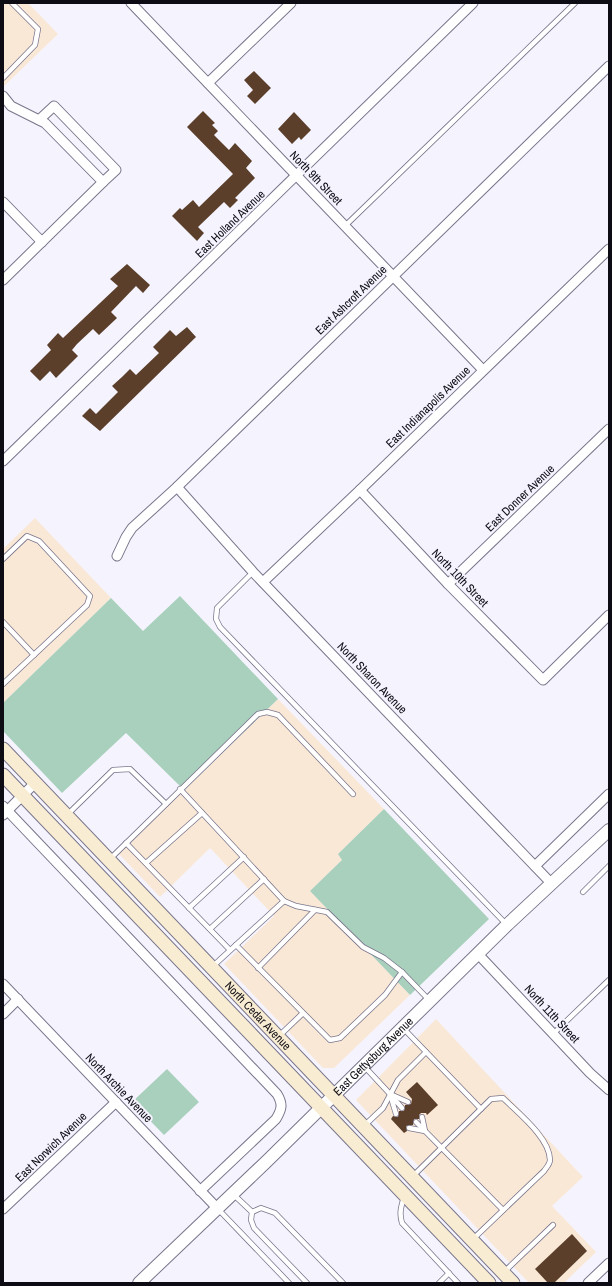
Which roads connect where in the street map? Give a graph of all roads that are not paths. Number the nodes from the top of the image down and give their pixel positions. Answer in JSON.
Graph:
{"nodes":[{"id":1,"x":12,"y":3,"type":"edge"},
{"id":2,"x":132,"y":3,"type":"edge"},
{"id":3,"x":291,"y":3,"type":"edge"},
{"id":4,"x":473,"y":3,"type":"edge"},
{"id":5,"x":575,"y":3,"type":"edge"},
{"id":6,"x":609,"y":66,"type":"edge"},
{"id":7,"x":3,"y":78,"type":"edge"},
{"id":8,"x":208,"y":83,"type":"junction"},
{"id":9,"x":3,"y":96,"type":"edge"},
{"id":10,"x":38,"y":120,"type":"junction"},
{"id":11,"x":297,"y":176,"type":"junction"},
{"id":12,"x":103,"y":182,"type":"junction"},
{"id":13,"x":3,"y":202,"type":"edge"},
{"id":14,"x":346,"y":225,"type":"junction"},
{"id":15,"x":42,"y":242,"type":"junction"},
{"id":16,"x":609,"y":249,"type":"edge"},
{"id":17,"x":393,"y":277,"type":"junction"},
{"id":18,"x":3,"y":280,"type":"edge"},
{"id":19,"x":483,"y":370,"type":"junction"},
{"id":20,"x":609,"y":429,"type":"edge"},
{"id":21,"x":3,"y":461,"type":"edge"},
{"id":22,"x":177,"y":487,"type":"junction"},
{"id":23,"x":360,"y":490,"type":"junction"},
{"id":24,"x":117,"y":556,"type":"dead end"},
{"id":25,"x":3,"y":559,"type":"edge"},
{"id":26,"x":253,"y":572,"type":"junction"},
{"id":27,"x":263,"y":582,"type":"junction"},
{"id":28,"x":448,"y":584,"type":"junction"},
{"id":29,"x":609,"y":615,"type":"edge"},
{"id":30,"x":3,"y":622,"type":"edge"},
{"id":31,"x":34,"y":655,"type":"junction"},
{"id":32,"x":3,"y":684,"type":"edge"},
{"id":33,"x":3,"y":750,"type":"edge"},
{"id":34,"x":3,"y":775,"type":"edge"},
{"id":35,"x":35,"y":784,"type":"junction"},
{"id":36,"x":180,"y":789,"type":"junction"},
{"id":37,"x":353,"y":794,"type":"dead end"},
{"id":38,"x":609,"y":794,"type":"edge"},
{"id":39,"x":22,"y":796,"type":"junction"},
{"id":40,"x":166,"y":804,"type":"junction"},
{"id":41,"x":4,"y":811,"type":"edge"},
{"id":42,"x":202,"y":813,"type":"junction"},
{"id":43,"x":66,"y":816,"type":"junction"},
{"id":44,"x":609,"y":830,"type":"edge"},
{"id":45,"x":126,"y":843,"type":"junction"},
{"id":46,"x":244,"y":857,"type":"junction"},
{"id":47,"x":109,"y":860,"type":"junction"},
{"id":48,"x":146,"y":863,"type":"junction"},
{"id":49,"x":535,"y":866,"type":"junction"},
{"id":50,"x":609,"y":866,"type":"edge"},
{"id":51,"x":264,"y":879,"type":"junction"},
{"id":52,"x":551,"y":883,"type":"junction"},
{"id":53,"x":583,"y":892,"type":"dead end"},
{"id":54,"x":284,"y":901,"type":"junction"},
{"id":55,"x":189,"y":908,"type":"junction"},
{"id":56,"x":315,"y":910,"type":"junction"},
{"id":57,"x":507,"y":925,"type":"junction"},
{"id":58,"x":210,"y":929,"type":"junction"},
{"id":59,"x":157,"y":936,"type":"junction"},
{"id":60,"x":236,"y":945,"type":"junction"},
{"id":61,"x":230,"y":950,"type":"junction"},
{"id":62,"x":478,"y":954,"type":"junction"},
{"id":63,"x":211,"y":968,"type":"junction"},
{"id":64,"x":258,"y":968,"type":"junction"},
{"id":65,"x":402,"y":972,"type":"junction"},
{"id":66,"x":609,"y":980,"type":"edge"},
{"id":67,"x":3,"y":984,"type":"edge"},
{"id":68,"x":18,"y":999,"type":"junction"},
{"id":69,"x":430,"y":1000,"type":"junction"},
{"id":70,"x":3,"y":1014,"type":"edge"},
{"id":71,"x":302,"y":1014,"type":"junction"},
{"id":72,"x":402,"y":1028,"type":"junction"},
{"id":73,"x":554,"y":1033,"type":"junction"},
{"id":74,"x":277,"y":1037,"type":"junction"},
{"id":75,"x":426,"y":1052,"type":"junction"},
{"id":76,"x":364,"y":1066,"type":"junction"},
{"id":77,"x":609,"y":1090,"type":"edge"},
{"id":78,"x":390,"y":1094,"type":"junction"},
{"id":79,"x":334,"y":1096,"type":"junction"},
{"id":80,"x":116,"y":1102,"type":"junction"},
{"id":81,"x":408,"y":1102,"type":"dead end"},
{"id":82,"x":322,"y":1108,"type":"junction"},
{"id":83,"x":402,"y":1108,"type":"dead end"},
{"id":84,"x":481,"y":1109,"type":"junction"},
{"id":85,"x":396,"y":1114,"type":"dead end"},
{"id":86,"x":422,"y":1116,"type":"dead end"},
{"id":87,"x":416,"y":1122,"type":"dead end"},
{"id":88,"x":363,"y":1127,"type":"junction"},
{"id":89,"x":409,"y":1128,"type":"dead end"},
{"id":90,"x":425,"y":1131,"type":"junction"},
{"id":91,"x":442,"y":1148,"type":"junction"},
{"id":92,"x":411,"y":1177,"type":"junction"},
{"id":93,"x":200,"y":1191,"type":"junction"},
{"id":94,"x":234,"y":1194,"type":"junction"},
{"id":95,"x":405,"y":1195,"type":"junction"},
{"id":96,"x":218,"y":1208,"type":"junction"},
{"id":97,"x":3,"y":1210,"type":"edge"},
{"id":98,"x":502,"y":1210,"type":"junction"},
{"id":99,"x":252,"y":1212,"type":"junction"},
{"id":100,"x":553,"y":1225,"type":"dead end"},
{"id":101,"x":471,"y":1240,"type":"junction"},
{"id":102,"x":609,"y":1263,"type":"edge"},
{"id":103,"x":449,"y":1273,"type":"junction"},
{"id":104,"x":503,"y":1273,"type":"junction"},
{"id":105,"x":140,"y":1283,"type":"edge"},
{"id":106,"x":289,"y":1283,"type":"edge"},
{"id":107,"x":307,"y":1283,"type":"edge"},
{"id":108,"x":343,"y":1283,"type":"edge"},
{"id":109,"x":439,"y":1283,"type":"edge"},
{"id":110,"x":458,"y":1283,"type":"edge"},
{"id":111,"x":489,"y":1283,"type":"edge"},
{"id":112,"x":513,"y":1283,"type":"edge"},
{"id":113,"x":588,"y":1283,"type":"edge"}],
"edges":[{"from":1,"to":7,"type":"lane"},
{"from":2,"to":8,"type":"street","name":"North 9th Street"},
{"from":3,"to":8,"type":"street"},
{"from":4,"to":11,"type":"street","name":"East Holland Avenue"},
{"from":5,"to":14,"type":"lane"},
{"from":6,"to":17,"type":"street","name":"East Ashcroft Avenue"},
{"from":8,"to":11,"type":"street","name":"North 9th Street"},
{"from":9,"to":10,"type":"street"},
{"from":10,"to":12,"type":"street"},
{"from":10,"to":12,"type":"street"},
{"from":11,"to":14,"type":"street","name":"North 9th Street"},
{"from":11,"to":21,"type":"street","name":"East Holland Avenue"},
{"from":12,"to":15,"type":"street"},
{"from":13,"to":15,"type":"street"},
{"from":14,"to":17,"type":"street","name":"North 9th Street"},
{"from":15,"to":18,"type":"street"},
{"from":16,"to":19,"type":"street","name":"East Indianapolis Avenue"},
{"from":17,"to":19,"type":"street","name":"North 9th Street"},
{"from":17,"to":22,"type":"street","name":"East Ashcroft Avenue"},
{"from":19,"to":23,"type":"street","name":"East Indianapolis Avenue"},
{"from":20,"to":28,"type":"street","name":"East Donner Avenue"},
{"from":22,"to":24,"type":"street","name":"East Ashcroft Avenue"},
{"from":22,"to":26,"type":"street","name":"North Sharon Avenue"},
{"from":23,"to":27,"type":"street","name":"East Indianapolis Avenue"},
{"from":23,"to":28,"type":"street","name":"North 10th Street"},
{"from":25,"to":31,"type":"lane"},
{"from":26,"to":27,"type":"street","name":"North Sharon Avenue"},
{"from":26,"to":57,"type":"lane"},
{"from":27,"to":49,"type":"street","name":"North Sharon Avenue"},
{"from":28,"to":29,"type":"street","name":"North 10th Street"},
{"from":30,"to":31,"type":"lane"},
{"from":31,"to":32,"type":"lane"},
{"from":33,"to":35,"type":"main road","name":"North Cedar Avenue"},
{"from":34,"to":39,"type":"main road","name":"North Cedar Avenue"},
{"from":35,"to":39,"type":"street"},
{"from":35,"to":43,"type":"main road","name":"North Cedar Avenue"},
{"from":36,"to":37,"type":"lane"},
{"from":36,"to":40,"type":"lane"},
{"from":36,"to":42,"type":"lane"},
{"from":38,"to":49,"type":"street"},
{"from":39,"to":41,"type":"street"},
{"from":39,"to":59,"type":"main road","name":"North Cedar Avenue"},
{"from":40,"to":43,"type":"lane"},
{"from":40,"to":45,"type":"lane"},
{"from":41,"to":93,"type":"street"},
{"from":42,"to":46,"type":"lane"},
{"from":42,"to":48,"type":"lane"},
{"from":43,"to":47,"type":"main road","name":"North Cedar Avenue"},
{"from":44,"to":52,"type":"street","name":"East Gettysburg Avenue"},
{"from":45,"to":47,"type":"lane"},
{"from":45,"to":48,"type":"lane"},
{"from":46,"to":51,"type":"lane"},
{"from":46,"to":55,"type":"lane"},
{"from":47,"to":63,"type":"main road","name":"North Cedar Avenue"},
{"from":48,"to":55,"type":"lane"},
{"from":49,"to":52,"type":"street","name":"North Sharon Avenue"},
{"from":50,"to":53,"type":"lane"},
{"from":51,"to":54,"type":"lane"},
{"from":51,"to":58,"type":"lane"},
{"from":52,"to":57,"type":"street","name":"East Gettysburg Avenue"},
{"from":54,"to":56,"type":"lane"},
{"from":54,"to":60,"type":"lane"},
{"from":55,"to":58,"type":"lane"},
{"from":56,"to":64,"type":"lane"},
{"from":56,"to":65,"type":"lane"},
{"from":57,"to":62,"type":"street","name":"East Gettysburg Avenue"},
{"from":58,"to":61,"type":"lane"},
{"from":59,"to":63,"type":"main road"},
{"from":59,"to":82,"type":"main road","name":"North Cedar Avenue"},
{"from":60,"to":61,"type":"lane"},
{"from":60,"to":64,"type":"lane"},
{"from":61,"to":63,"type":"lane"},
{"from":62,"to":69,"type":"street","name":"East Gettysburg Avenue"},
{"from":62,"to":73,"type":"street","name":"North 11th Street"},
{"from":63,"to":74,"type":"main road","name":"North Cedar Avenue"},
{"from":64,"to":71,"type":"lane"},
{"from":65,"to":69,"type":"lane"},
{"from":65,"to":71,"type":"lane"},
{"from":66,"to":73,"type":"lane"},
{"from":67,"to":68,"type":"street","name":"North Archie Avenue"},
{"from":68,"to":70,"type":"street"},
{"from":68,"to":80,"type":"street","name":"North Archie Avenue"},
{"from":69,"to":72,"type":"street","name":"East Gettysburg Avenue"},
{"from":71,"to":74,"type":"lane"},
{"from":72,"to":75,"type":"lane"},
{"from":72,"to":76,"type":"street","name":"East Gettysburg Avenue"},
{"from":73,"to":77,"type":"street","name":"North 11th Street"},
{"from":74,"to":79,"type":"main road","name":"North Cedar Avenue"},
{"from":75,"to":78,"type":"lane"},
{"from":75,"to":84,"type":"lane"},
{"from":76,"to":78,"type":"lane"},
{"from":76,"to":79,"type":"street","name":"East Gettysburg Avenue"},
{"from":78,"to":81,"type":"lane"},
{"from":78,"to":83,"type":"lane"},
{"from":78,"to":85,"type":"lane"},
{"from":78,"to":88,"type":"lane"},
{"from":79,"to":82,"type":"street","name":"East Gettysburg Avenue"},
{"from":79,"to":88,"type":"main road","name":"North Cedar Avenue"},
{"from":80,"to":93,"type":"street","name":"North Archie Avenue"},
{"from":80,"to":97,"type":"street","name":"East Norwich Avenue"},
{"from":82,"to":94,"type":"street","name":"East Gettysburg Avenue"},
{"from":82,"to":95,"type":"main road","name":"North Cedar Avenue"},
{"from":84,"to":91,"type":"lane"},
{"from":84,"to":98,"type":"lane"},
{"from":86,"to":90,"type":"lane"},
{"from":87,"to":90,"type":"lane"},
{"from":88,"to":92,"type":"main road","name":"North Cedar Avenue"},
{"from":89,"to":90,"type":"lane"},
{"from":90,"to":91,"type":"lane"},
{"from":91,"to":92,"type":"lane"},
{"from":91,"to":98,"type":"lane"},
{"from":92,"to":101,"type":"main road","name":"North Cedar Avenue"},
{"from":93,"to":96,"type":"street","name":"North Archie Avenue"},
{"from":94,"to":96,"type":"street","name":"East Gettysburg Avenue"},
{"from":94,"to":99,"type":"lane"},
{"from":95,"to":103,"type":"lane"},
{"from":95,"to":111,"type":"main road","name":"North Cedar Avenue"},
{"from":96,"to":105,"type":"street","name":"East Gettysburg Avenue"},
{"from":96,"to":106,"type":"lane"},
{"from":98,"to":101,"type":"lane"},
{"from":99,"to":107,"type":"lane"},
{"from":99,"to":108,"type":"lane"},
{"from":100,"to":104,"type":"lane"},
{"from":101,"to":104,"type":"main road","name":"North Cedar Avenue"},
{"from":102,"to":113,"type":"street"},
{"from":103,"to":109,"type":"lane"},
{"from":103,"to":110,"type":"lane"},
{"from":104,"to":112,"type":"main road","name":"North Cedar Avenue"}]}
